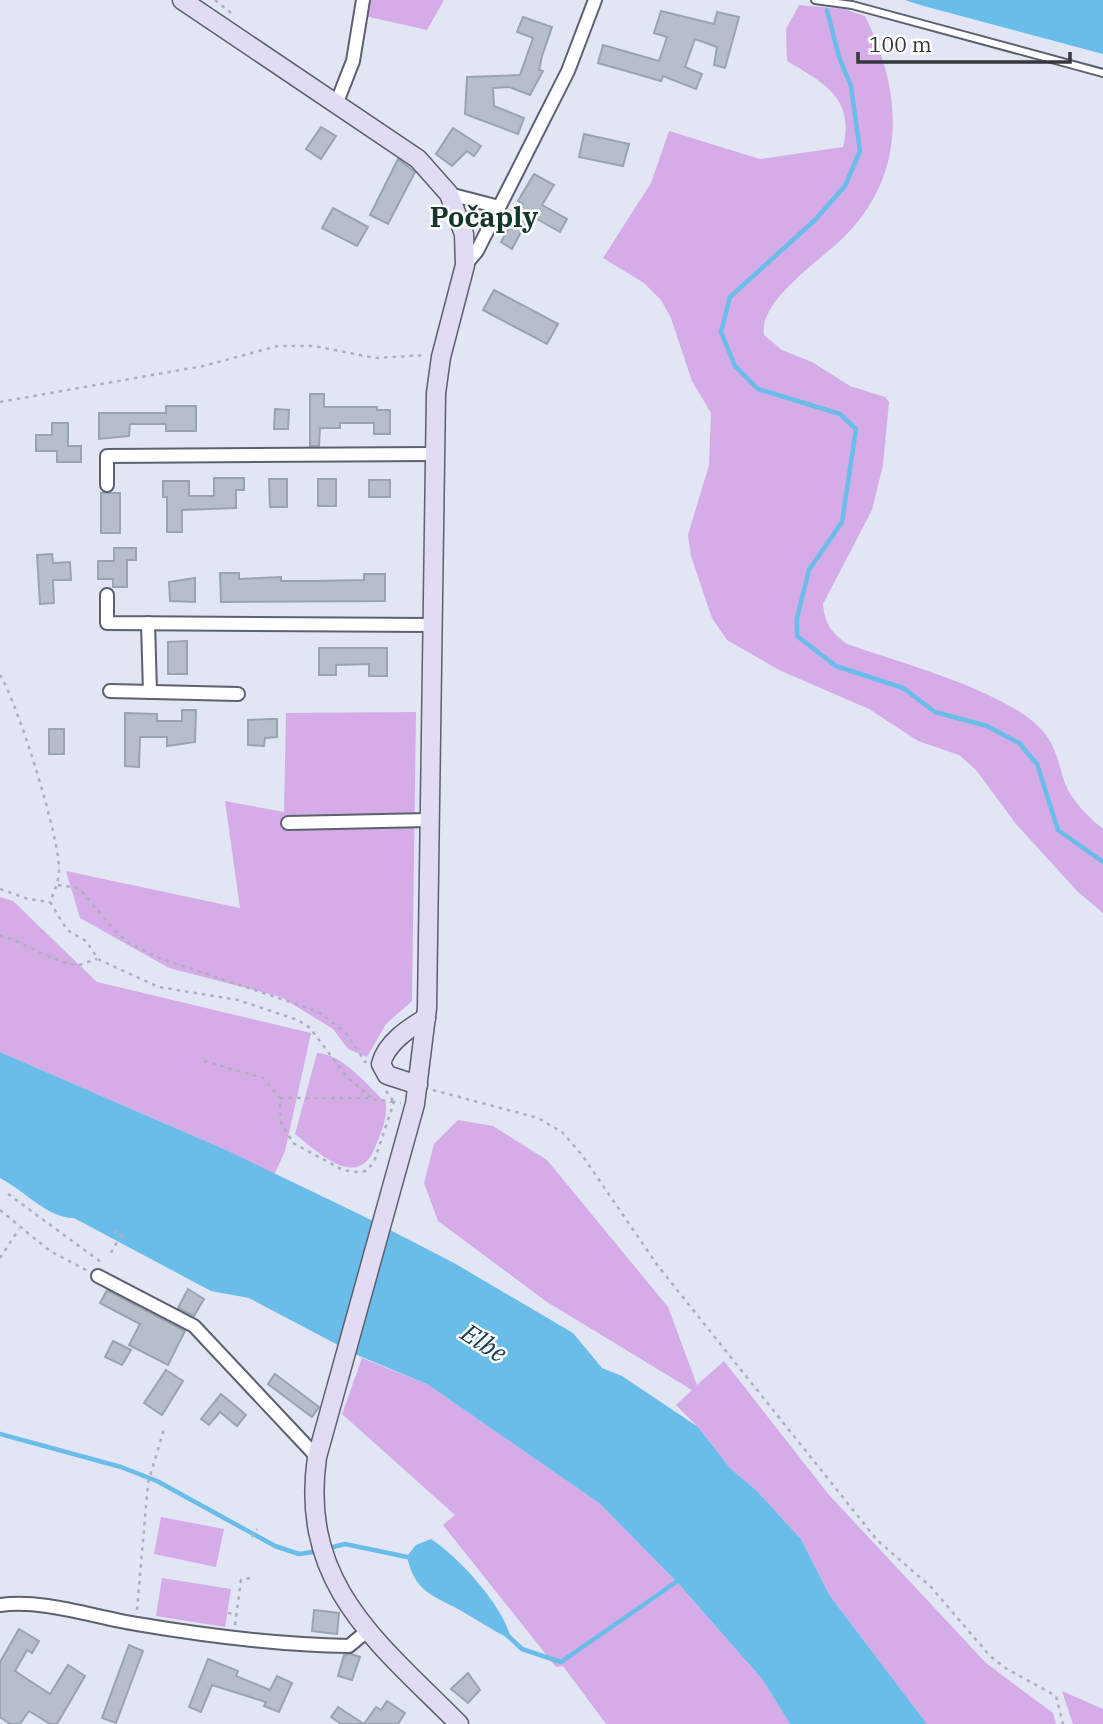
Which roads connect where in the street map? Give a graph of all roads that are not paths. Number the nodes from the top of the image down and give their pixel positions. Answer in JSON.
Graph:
{"nodes":[{"id":1,"x":182,"y":0,"type":"edge"},
{"id":2,"x":363,"y":0,"type":"edge"},
{"id":3,"x":595,"y":0,"type":"edge"},
{"id":4,"x":815,"y":0,"type":"edge"},
{"id":5,"x":1103,"y":73,"type":"edge"},
{"id":6,"x":337,"y":102,"type":"junction"},
{"id":7,"x":449,"y":194,"type":"junction"},
{"id":8,"x":499,"y":206,"type":"junction"},
{"id":9,"x":465,"y":265,"type":"junction"},
{"id":10,"x":433,"y":454,"type":"junction"},
{"id":11,"x":107,"y":485,"type":"dead end"},
{"id":12,"x":107,"y":595,"type":"dead end"},
{"id":13,"x":148,"y":623,"type":"junction"},
{"id":14,"x":432,"y":625,"type":"junction"},
{"id":15,"x":110,"y":691,"type":"dead end"},
{"id":16,"x":150,"y":692,"type":"junction"},
{"id":17,"x":238,"y":694,"type":"dead end"},
{"id":18,"x":429,"y":820,"type":"junction"},
{"id":19,"x":288,"y":823,"type":"dead end"},
{"id":20,"x":426,"y":1018,"type":"junction"},
{"id":21,"x":418,"y":1085,"type":"junction"},
{"id":22,"x":101,"y":1270,"type":"road end"},
{"id":23,"x":317,"y":1457,"type":"junction"},
{"id":24,"x":0,"y":1605,"type":"edge"},
{"id":25,"x":367,"y":1631,"type":"junction"},
{"id":26,"x":459,"y":1724,"type":"edge"}],
"edges":[{"from":1,"to":6,"type":"street"},
{"from":2,"to":6,"type":"street"},
{"from":3,"to":8,"type":"street"},
{"from":4,"to":5,"type":"lane"},
{"from":6,"to":7,"type":"street"},
{"from":7,"to":8,"type":"street"},
{"from":7,"to":9,"type":"street"},
{"from":8,"to":9,"type":"street"},
{"from":9,"to":10,"type":"street"},
{"from":10,"to":11,"type":"street"},
{"from":10,"to":14,"type":"street"},
{"from":12,"to":13,"type":"street"},
{"from":13,"to":14,"type":"street"},
{"from":13,"to":16,"type":"street"},
{"from":14,"to":18,"type":"street"},
{"from":15,"to":16,"type":"street"},
{"from":16,"to":17,"type":"street"},
{"from":18,"to":19,"type":"street"},
{"from":18,"to":20,"type":"street"},
{"from":20,"to":21,"type":"street"},
{"from":20,"to":21,"type":"street"},
{"from":21,"to":23,"type":"street"},
{"from":22,"to":23,"type":"street"},
{"from":23,"to":25,"type":"street"},
{"from":24,"to":25,"type":"street"},
{"from":25,"to":26,"type":"street"}]}
